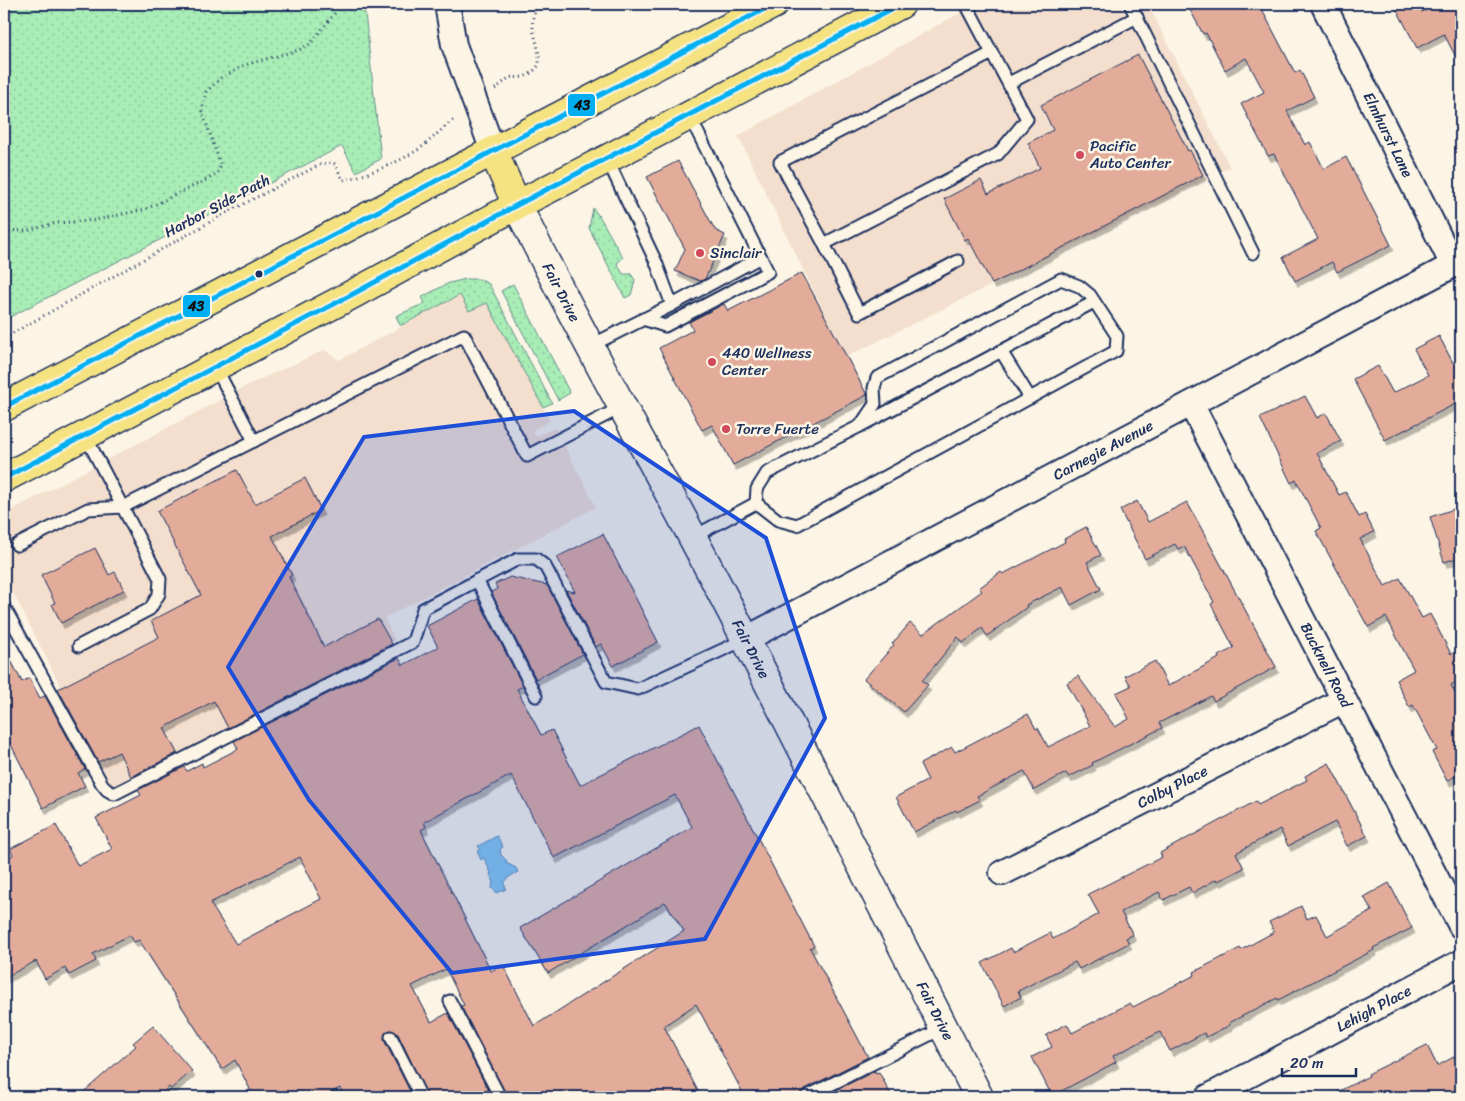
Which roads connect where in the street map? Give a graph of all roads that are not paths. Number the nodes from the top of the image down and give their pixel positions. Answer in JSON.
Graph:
{"nodes":[{"id":1,"x":448,"y":4,"type":"edge"},
{"id":2,"x":774,"y":4,"type":"edge"},
{"id":3,"x":901,"y":4,"type":"edge"},
{"id":4,"x":966,"y":4,"type":"edge"},
{"id":5,"x":1130,"y":4,"type":"edge"},
{"id":6,"x":1323,"y":4,"type":"edge"},
{"id":7,"x":1137,"y":17,"type":"junction"},
{"id":8,"x":992,"y":53,"type":"junction"},
{"id":9,"x":1009,"y":83,"type":"junction"},
{"id":10,"x":689,"y":115,"type":"junction"},
{"id":11,"x":493,"y":151,"type":"junction"},
{"id":12,"x":607,"y":159,"type":"junction"},
{"id":13,"x":517,"y":205,"type":"junction"},
{"id":14,"x":824,"y":244,"type":"junction"},
{"id":15,"x":1253,"y":253,"type":"dead end"},
{"id":16,"x":761,"y":258,"type":"junction"},
{"id":17,"x":958,"y":261,"type":"dead end"},
{"id":18,"x":1457,"y":263,"type":"edge"},
{"id":19,"x":1094,"y":302,"type":"junction"},
{"id":20,"x":672,"y":305,"type":"junction"},
{"id":21,"x":643,"y":319,"type":"junction"},
{"id":22,"x":590,"y":346,"type":"junction"},
{"id":23,"x":1002,"y":351,"type":"junction"},
{"id":24,"x":216,"y":366,"type":"junction"},
{"id":25,"x":1030,"y":398,"type":"junction"},
{"id":26,"x":1191,"y":404,"type":"junction"},
{"id":27,"x":4,"y":407,"type":"edge"},
{"id":28,"x":622,"y":407,"type":"junction"},
{"id":29,"x":860,"y":426,"type":"junction"},
{"id":30,"x":85,"y":435,"type":"junction"},
{"id":31,"x":254,"y":441,"type":"junction"},
{"id":32,"x":4,"y":478,"type":"edge"},
{"id":33,"x":756,"y":503,"type":"junction"},
{"id":34,"x":123,"y":507,"type":"junction"},
{"id":35,"x":692,"y":537,"type":"junction"},
{"id":36,"x":17,"y":545,"type":"dead end"},
{"id":37,"x":478,"y":580,"type":"junction"},
{"id":38,"x":4,"y":606,"type":"edge"},
{"id":39,"x":746,"y":639,"type":"junction"},
{"id":40,"x":79,"y":646,"type":"dead end"},
{"id":41,"x":536,"y":696,"type":"dead end"},
{"id":42,"x":1344,"y":700,"type":"junction"},
{"id":43,"x":1002,"y":873,"type":"dead end"},
{"id":44,"x":1461,"y":926,"type":"edge"},
{"id":45,"x":1461,"y":962,"type":"edge"},
{"id":46,"x":450,"y":1001,"type":"dead end"},
{"id":47,"x":943,"y":1028,"type":"junction"},
{"id":48,"x":391,"y":1037,"type":"dead end"},
{"id":49,"x":421,"y":1097,"type":"edge"},
{"id":50,"x":500,"y":1097,"type":"edge"},
{"id":51,"x":806,"y":1097,"type":"edge"},
{"id":52,"x":979,"y":1097,"type":"edge"},
{"id":53,"x":1208,"y":1097,"type":"edge"}],
"edges":[{"from":1,"to":11,"type":"street"},
{"from":2,"to":11,"type":"main road"},
{"from":3,"to":10,"type":"main road"},
{"from":4,"to":8,"type":"lane"},
{"from":5,"to":7,"type":"lane"},
{"from":6,"to":18,"type":"street","name":"Elmhurst Lane"},
{"from":7,"to":9,"type":"lane"},
{"from":7,"to":15,"type":"lane"},
{"from":8,"to":9,"type":"lane"},
{"from":8,"to":14,"type":"lane"},
{"from":9,"to":14,"type":"lane"},
{"from":10,"to":12,"type":"main road"},
{"from":10,"to":16,"type":"lane"},
{"from":11,"to":13,"type":"main road"},
{"from":11,"to":27,"type":"main road"},
{"from":12,"to":13,"type":"main road"},
{"from":12,"to":20,"type":"lane"},
{"from":13,"to":22,"type":"main road","name":"Fair Drive"},
{"from":13,"to":24,"type":"main road"},
{"from":14,"to":17,"type":"lane"},
{"from":16,"to":20,"type":"lane"},
{"from":16,"to":21,"type":"lane"},
{"from":18,"to":26,"type":"street","name":"Carnegie Avenue"},
{"from":19,"to":23,"type":"lane"},
{"from":19,"to":25,"type":"lane"},
{"from":19,"to":29,"type":"lane"},
{"from":20,"to":21,"type":"lane"},
{"from":21,"to":22,"type":"lane"},
{"from":22,"to":28,"type":"main road","name":"Fair Drive"},
{"from":23,"to":25,"type":"lane"},
{"from":23,"to":29,"type":"lane"},
{"from":24,"to":30,"type":"main road"},
{"from":24,"to":31,"type":"lane"},
{"from":25,"to":33,"type":"lane"},
{"from":26,"to":39,"type":"street","name":"Carnegie Avenue"},
{"from":26,"to":42,"type":"street","name":"Bucknell Road"},
{"from":28,"to":31,"type":"lane"},
{"from":28,"to":35,"type":"main road","name":"Fair Drive"},
{"from":29,"to":33,"type":"lane"},
{"from":30,"to":32,"type":"main road"},
{"from":30,"to":34,"type":"lane"},
{"from":31,"to":34,"type":"lane"},
{"from":33,"to":35,"type":"lane"},
{"from":34,"to":36,"type":"lane"},
{"from":34,"to":40,"type":"lane"},
{"from":35,"to":39,"type":"main road","name":"Fair Drive"},
{"from":37,"to":38,"type":"lane"},
{"from":37,"to":39,"type":"lane"},
{"from":37,"to":41,"type":"lane"},
{"from":39,"to":47,"type":"main road","name":"Fair Drive"},
{"from":42,"to":43,"type":"street","name":"Colby Place"},
{"from":42,"to":44,"type":"street","name":"Bucknell Road"},
{"from":45,"to":53,"type":"street","name":"Lehigh Place"},
{"from":46,"to":50,"type":"lane"},
{"from":47,"to":51,"type":"lane"},
{"from":47,"to":52,"type":"main road","name":"Fair Drive"},
{"from":48,"to":49,"type":"lane"}]}
